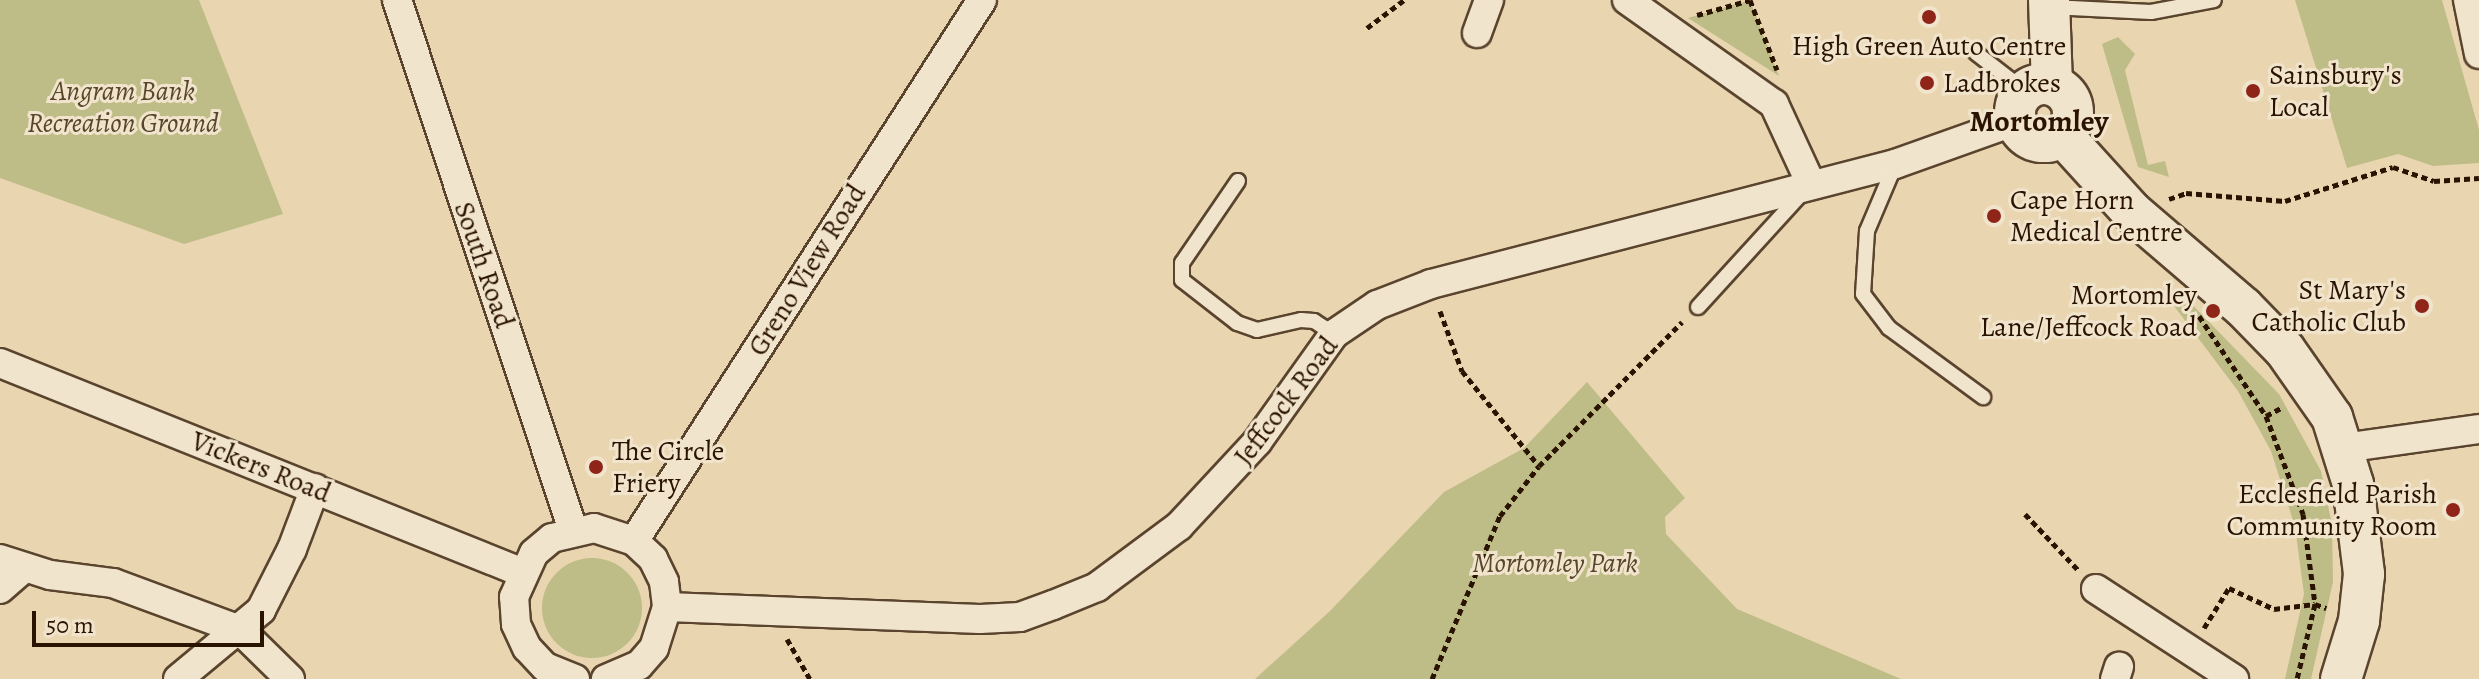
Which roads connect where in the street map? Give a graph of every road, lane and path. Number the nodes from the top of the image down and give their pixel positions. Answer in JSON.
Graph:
{"nodes":[{"id":1,"x":397,"y":0,"type":"edge"},
{"id":2,"x":982,"y":0,"type":"edge"},
{"id":3,"x":1404,"y":0,"type":"edge"},
{"id":4,"x":1489,"y":0,"type":"edge"},
{"id":5,"x":1627,"y":0,"type":"edge"},
{"id":6,"x":1750,"y":0,"type":"edge"},
{"id":7,"x":2214,"y":0,"type":"edge"},
{"id":8,"x":2468,"y":0,"type":"edge"},
{"id":9,"x":2050,"y":4,"type":"edge"},
{"id":10,"x":1367,"y":28,"type":"dead end"},
{"id":11,"x":1664,"y":28,"type":"junction"},
{"id":12,"x":1477,"y":33,"type":"dead end"},
{"id":13,"x":1976,"y":53,"type":"dead end"},
{"id":14,"x":2479,"y":54,"type":"edge"},
{"id":15,"x":2031,"y":99,"type":"junction"},
{"id":16,"x":1774,"y":104,"type":"junction"},
{"id":17,"x":1895,"y":164,"type":"junction"},
{"id":18,"x":2479,"y":178,"type":"edge"},
{"id":19,"x":1238,"y":181,"type":"dead end"},
{"id":20,"x":1811,"y":184,"type":"junction"},
{"id":21,"x":2132,"y":212,"type":"junction"},
{"id":22,"x":2202,"y":271,"type":"junction"},
{"id":23,"x":1431,"y":284,"type":"junction"},
{"id":24,"x":1698,"y":307,"type":"joint"},
{"id":25,"x":1334,"y":334,"type":"junction"},
{"id":26,"x":0,"y":363,"type":"edge"},
{"id":27,"x":1983,"y":397,"type":"dead end"},
{"id":28,"x":2479,"y":429,"type":"edge"},
{"id":29,"x":2344,"y":448,"type":"junction"},
{"id":30,"x":1539,"y":466,"type":"junction"},
{"id":31,"x":315,"y":488,"type":"junction"},
{"id":32,"x":2025,"y":514,"type":"dead end"},
{"id":33,"x":573,"y":530,"type":"junction"},
{"id":34,"x":634,"y":541,"type":"junction"},
{"id":35,"x":12,"y":564,"type":"edge"},
{"id":36,"x":521,"y":572,"type":"junction"},
{"id":37,"x":0,"y":589,"type":"edge"},
{"id":38,"x":2096,"y":589,"type":"joint"},
{"id":39,"x":2315,"y":604,"type":"junction"},
{"id":40,"x":667,"y":607,"type":"junction"},
{"id":41,"x":2359,"y":621,"type":"junction"},
{"id":42,"x":240,"y":630,"type":"junction"},
{"id":43,"x":2191,"y":649,"type":"junction"},
{"id":44,"x":616,"y":678,"type":"edge"},
{"id":45,"x":178,"y":679,"type":"edge"},
{"id":46,"x":290,"y":679,"type":"edge"},
{"id":47,"x":575,"y":679,"type":"edge"},
{"id":48,"x":1432,"y":679,"type":"edge"},
{"id":49,"x":2234,"y":679,"type":"edge"},
{"id":50,"x":2297,"y":679,"type":"edge"},
{"id":51,"x":2341,"y":679,"type":"edge"}],
"edges":[{"from":1,"to":33,"type":"street","name":"South Road"},
{"from":2,"to":34,"type":"street","name":"Greno View Road"},
{"from":3,"to":10,"type":"path"},
{"from":4,"to":12,"type":"street"},
{"from":5,"to":11,"type":"street"},
{"from":6,"to":11,"type":"path"},
{"from":6,"to":16,"type":"path"},
{"from":7,"to":9,"type":"lane"},
{"from":8,"to":14,"type":"street"},
{"from":9,"to":15,"type":"street"},
{"from":11,"to":16,"type":"street"},
{"from":13,"to":15,"type":"lane"},
{"from":15,"to":17,"type":"street","name":"Jeffcock Road"},
{"from":15,"to":21,"type":"street"},
{"from":16,"to":20,"type":"street"},
{"from":17,"to":20,"type":"street","name":"Jeffcock Road"},
{"from":17,"to":27,"type":"lane"},
{"from":18,"to":21,"type":"path"},
{"from":19,"to":25,"type":"lane"},
{"from":20,"to":23,"type":"street","name":"Jeffcock Road"},
{"from":20,"to":24,"type":"lane"},
{"from":21,"to":22,"type":"street"},
{"from":22,"to":29,"type":"street"},
{"from":22,"to":39,"type":"path"},
{"from":23,"to":25,"type":"street","name":"Jeffcock Road"},
{"from":23,"to":30,"type":"path"},
{"from":24,"to":30,"type":"path"},
{"from":25,"to":40,"type":"street","name":"Jeffcock Road"},
{"from":26,"to":31,"type":"street","name":"Vickers Road"},
{"from":28,"to":29,"type":"street"},
{"from":29,"to":41,"type":"street"},
{"from":30,"to":48,"type":"path"},
{"from":31,"to":36,"type":"street","name":"Vickers Road"},
{"from":31,"to":42,"type":"street"},
{"from":32,"to":38,"type":"path"},
{"from":33,"to":34,"type":"street"},
{"from":33,"to":36,"type":"street"},
{"from":34,"to":40,"type":"street"},
{"from":35,"to":37,"type":"street"},
{"from":35,"to":42,"type":"street"},
{"from":36,"to":47,"type":"street"},
{"from":38,"to":43,"type":"street"},
{"from":39,"to":41,"type":"path"},
{"from":39,"to":43,"type":"path"},
{"from":39,"to":50,"type":"path"},
{"from":40,"to":44,"type":"street"},
{"from":41,"to":51,"type":"street"},
{"from":42,"to":45,"type":"street"},
{"from":42,"to":46,"type":"street"},
{"from":43,"to":49,"type":"street"}]}
